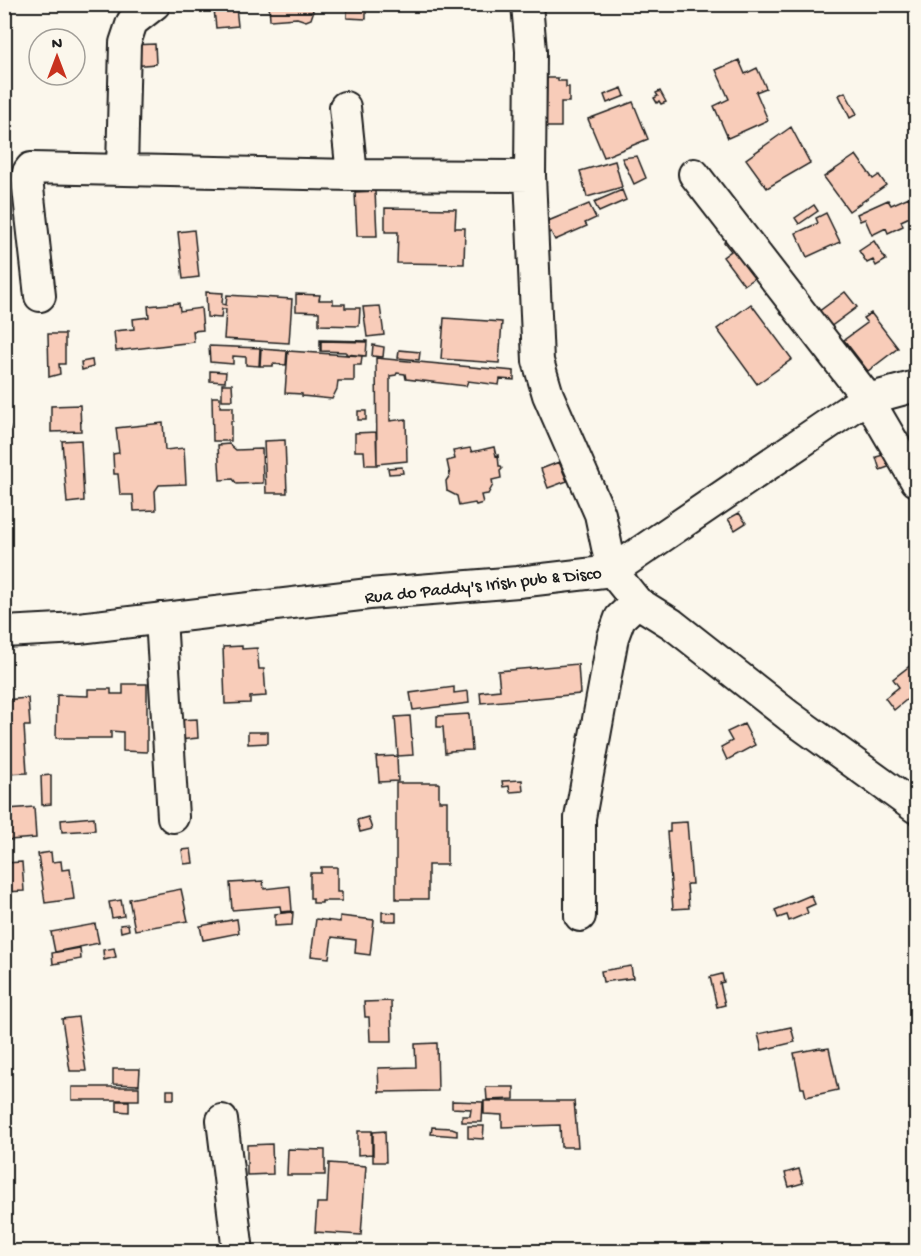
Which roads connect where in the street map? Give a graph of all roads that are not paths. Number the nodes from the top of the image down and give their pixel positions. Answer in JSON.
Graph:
{"nodes":[{"id":1,"x":155,"y":4,"type":"edge"},
{"id":2,"x":527,"y":4,"type":"edge"},
{"id":3,"x":345,"y":107,"type":"dead end"},
{"id":4,"x":122,"y":170,"type":"junction"},
{"id":5,"x":693,"y":174,"type":"dead end"},
{"id":6,"x":352,"y":175,"type":"junction"},
{"id":7,"x":530,"y":176,"type":"junction"},
{"id":8,"x":40,"y":296,"type":"dead end"},
{"id":9,"x":916,"y":386,"type":"edge"},
{"id":10,"x":868,"y":399,"type":"junction"},
{"id":11,"x":916,"y":481,"type":"edge"},
{"id":12,"x":612,"y":571,"type":"junction"},
{"id":13,"x":637,"y":602,"type":"junction"},
{"id":14,"x":161,"y":618,"type":"junction"},
{"id":15,"x":4,"y":632,"type":"edge"},
{"id":16,"x":916,"y":808,"type":"edge"},
{"id":17,"x":173,"y":817,"type":"dead end"},
{"id":18,"x":580,"y":916,"type":"dead end"},
{"id":19,"x":222,"y":1120,"type":"dead end"},
{"id":20,"x":238,"y":1251,"type":"edge"}],
"edges":[{"from":1,"to":4,"type":"street"},
{"from":2,"to":7,"type":"street"},
{"from":3,"to":6,"type":"street"},
{"from":4,"to":6,"type":"street"},
{"from":4,"to":8,"type":"street"},
{"from":5,"to":10,"type":"street"},
{"from":6,"to":7,"type":"street"},
{"from":7,"to":12,"type":"street"},
{"from":9,"to":10,"type":"street"},
{"from":10,"to":11,"type":"street"},
{"from":10,"to":12,"type":"street"},
{"from":12,"to":13,"type":"street","name":"Rua do Paddy's Irish pub & Disco"},
{"from":12,"to":14,"type":"street","name":"Rua do Paddy's Irish pub & Disco"},
{"from":13,"to":16,"type":"street","name":"Rua do Paddy's Irish pub & Disco"},
{"from":13,"to":18,"type":"street"},
{"from":14,"to":15,"type":"street","name":"Rua do Paddy's Irish pub & Disco"},
{"from":14,"to":17,"type":"street"},
{"from":19,"to":20,"type":"street"}]}
